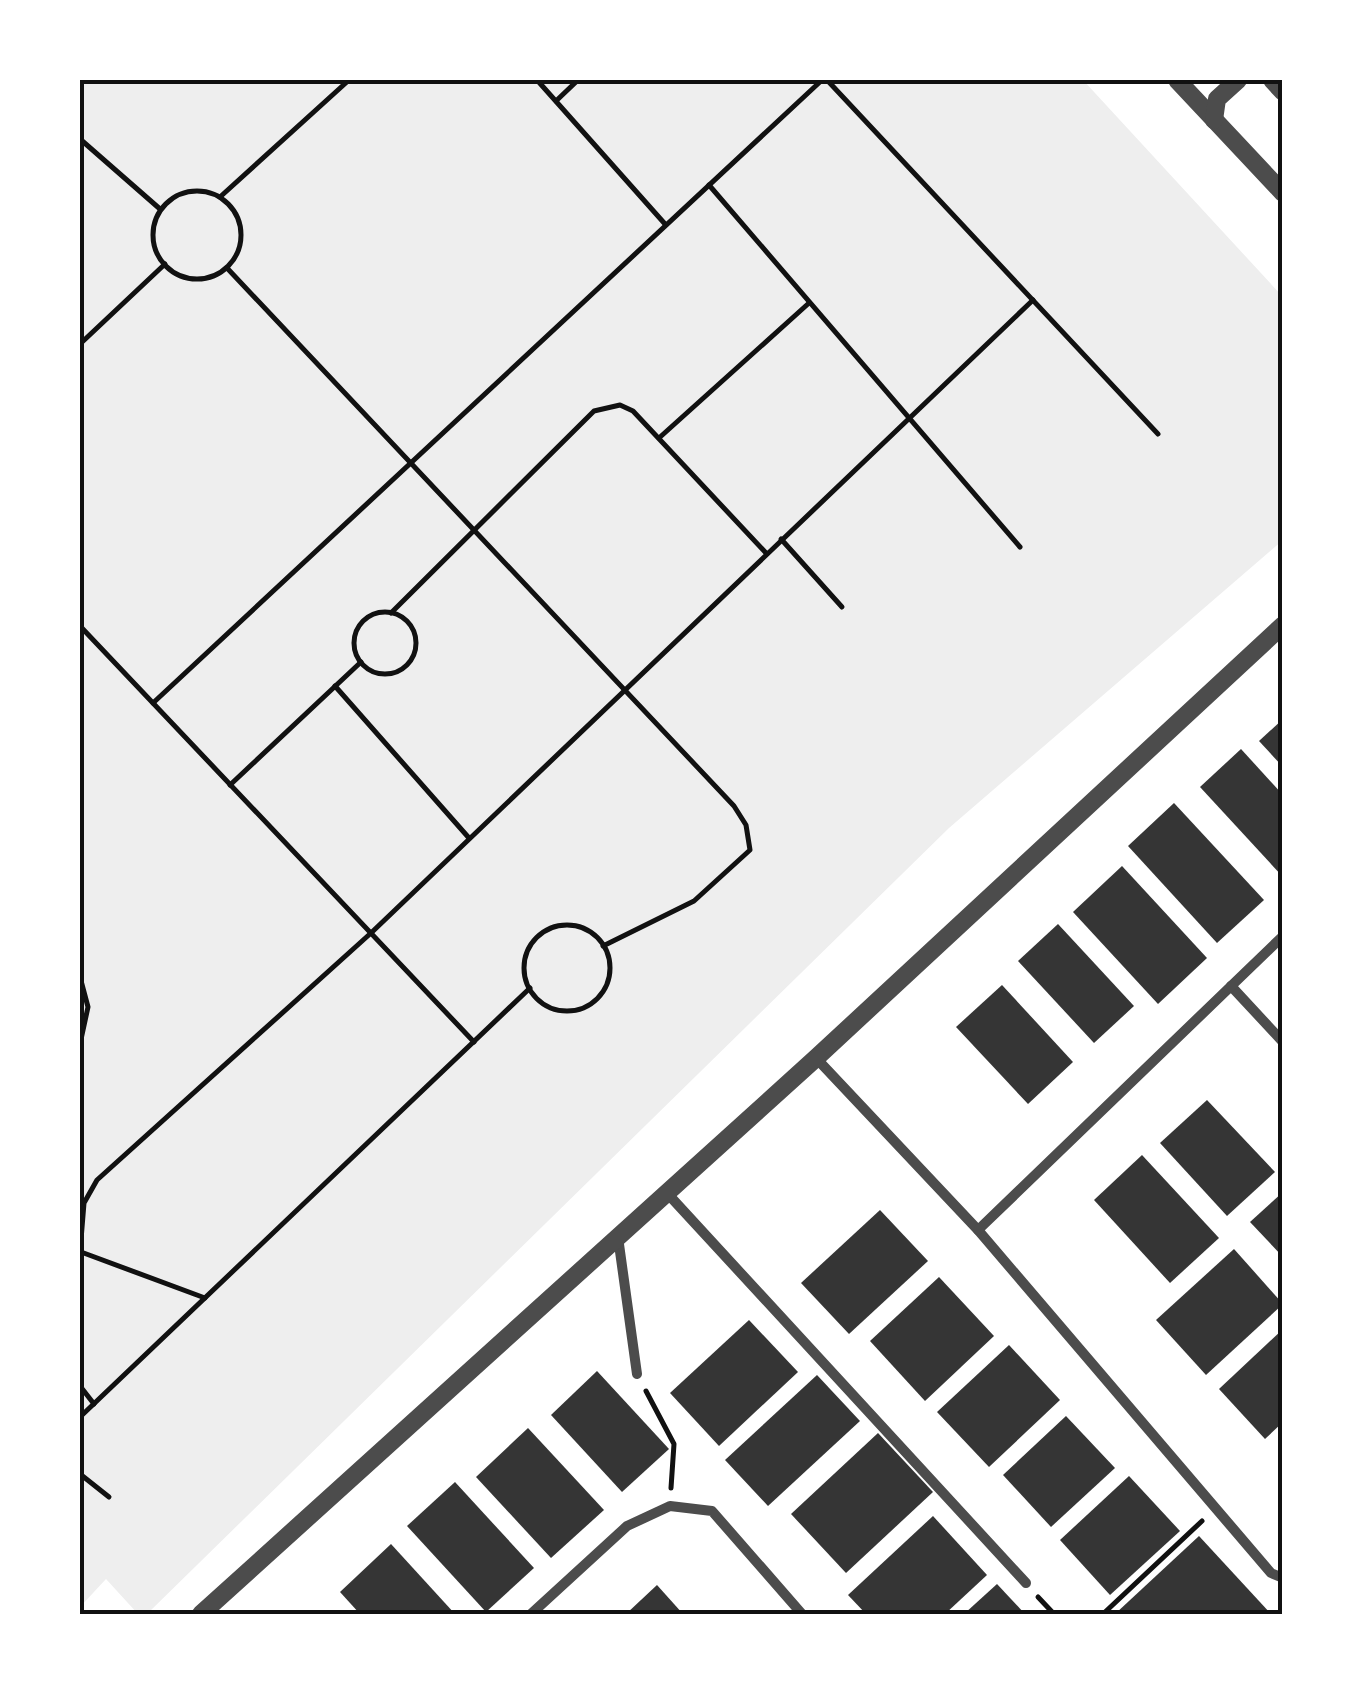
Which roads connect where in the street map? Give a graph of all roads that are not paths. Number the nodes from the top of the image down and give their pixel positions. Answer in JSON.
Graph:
{"nodes":[{"id":1,"x":1177,"y":80,"type":"edge"},
{"id":2,"x":1238,"y":80,"type":"edge"},
{"id":3,"x":1272,"y":80,"type":"edge"},
{"id":4,"x":1283,"y":92,"type":"edge"},
{"id":5,"x":1214,"y":120,"type":"junction"},
{"id":6,"x":1283,"y":194,"type":"edge"},
{"id":7,"x":1283,"y":625,"type":"edge"},
{"id":8,"x":1283,"y":936,"type":"edge"},
{"id":9,"x":1231,"y":986,"type":"junction"},
{"id":10,"x":1283,"y":1042,"type":"edge"},
{"id":11,"x":816,"y":1058,"type":"junction"},
{"id":12,"x":667,"y":1193,"type":"junction"},
{"id":13,"x":978,"y":1230,"type":"junction"},
{"id":14,"x":618,"y":1237,"type":"junction"},
{"id":15,"x":637,"y":1374,"type":"road end"},
{"id":16,"x":1283,"y":1578,"type":"edge"},
{"id":17,"x":1026,"y":1583,"type":"dead end"},
{"id":18,"x":201,"y":1614,"type":"edge"},
{"id":19,"x":531,"y":1614,"type":"edge"},
{"id":20,"x":802,"y":1614,"type":"edge"}],
"edges":[{"from":1,"to":5,"type":"street"},
{"from":2,"to":5,"type":"street"},
{"from":3,"to":4,"type":"street"},
{"from":5,"to":6,"type":"street"},
{"from":7,"to":11,"type":"street"},
{"from":8,"to":9,"type":"street"},
{"from":9,"to":10,"type":"street"},
{"from":9,"to":13,"type":"street"},
{"from":11,"to":12,"type":"street"},
{"from":11,"to":13,"type":"street"},
{"from":12,"to":14,"type":"street"},
{"from":12,"to":17,"type":"street"},
{"from":13,"to":16,"type":"street"},
{"from":14,"to":15,"type":"street"},
{"from":14,"to":18,"type":"street"},
{"from":19,"to":20,"type":"street"}]}
